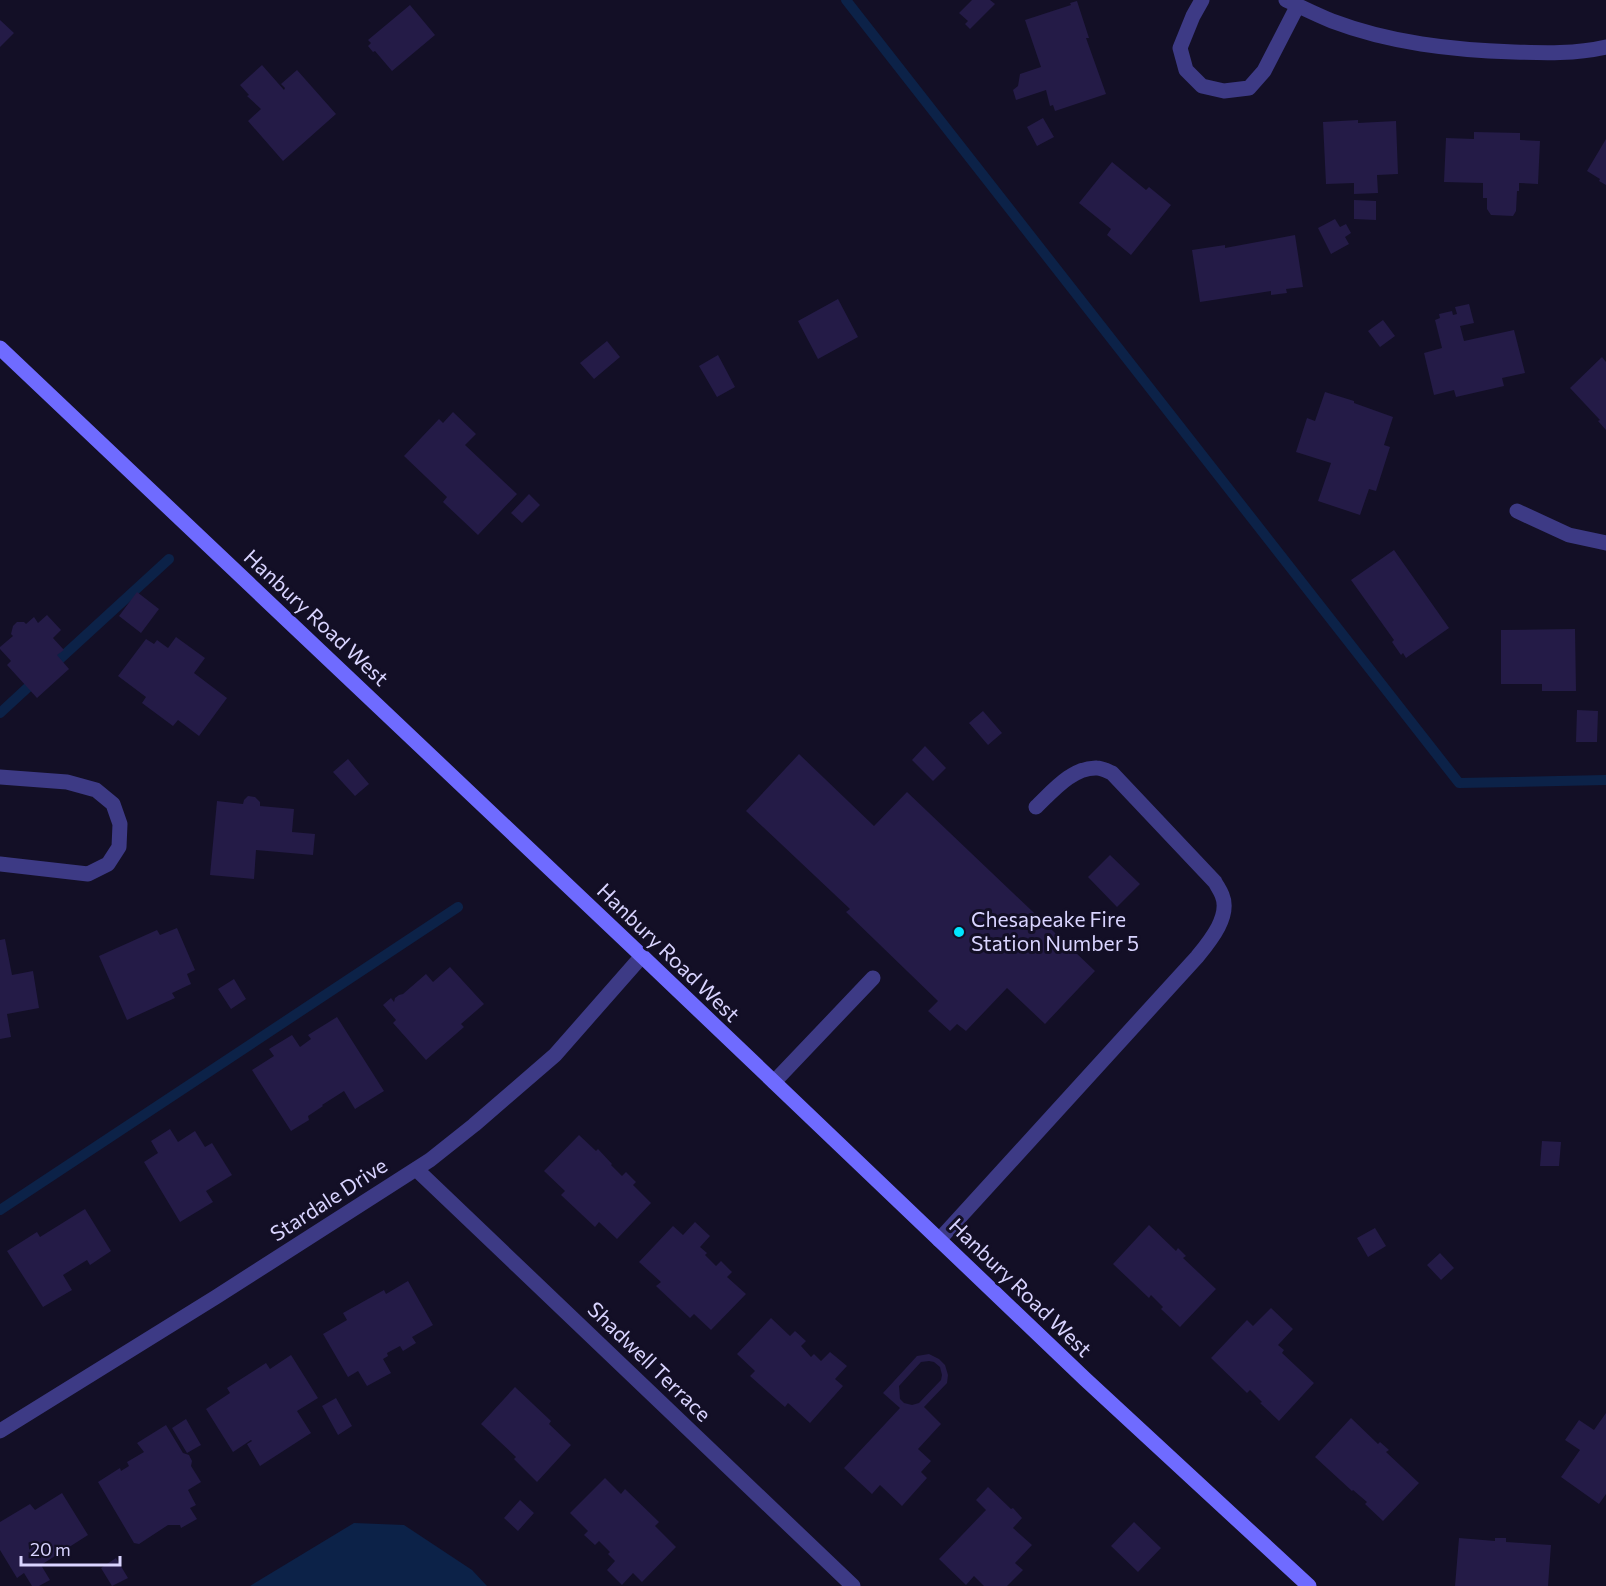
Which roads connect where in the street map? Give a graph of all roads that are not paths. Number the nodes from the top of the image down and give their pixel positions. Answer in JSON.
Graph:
{"nodes":[{"id":1,"x":1202,"y":0,"type":"edge"},
{"id":2,"x":1292,"y":3,"type":"edge"},
{"id":3,"x":1606,"y":48,"type":"edge"},
{"id":4,"x":0,"y":348,"type":"edge"},
{"id":5,"x":1517,"y":511,"type":"dead end"},
{"id":6,"x":1606,"y":543,"type":"edge"},
{"id":7,"x":0,"y":777,"type":"edge"},
{"id":8,"x":1036,"y":807,"type":"dead end"},
{"id":9,"x":0,"y":864,"type":"edge"},
{"id":10,"x":642,"y":956,"type":"junction"},
{"id":11,"x":873,"y":978,"type":"dead end"},
{"id":12,"x":774,"y":1083,"type":"junction"},
{"id":13,"x":416,"y":1169,"type":"junction"},
{"id":14,"x":939,"y":1240,"type":"junction"},
{"id":15,"x":0,"y":1431,"type":"edge"},
{"id":16,"x":853,"y":1586,"type":"edge"},
{"id":17,"x":1309,"y":1586,"type":"edge"}],
"edges":[{"from":1,"to":2,"type":"street"},
{"from":2,"to":3,"type":"street"},
{"from":4,"to":10,"type":"main road","name":"Hanbury Road West"},
{"from":5,"to":6,"type":"street"},
{"from":7,"to":9,"type":"street"},
{"from":8,"to":14,"type":"street"},
{"from":10,"to":12,"type":"main road","name":"Hanbury Road West"},
{"from":10,"to":13,"type":"street","name":"Stardale Drive"},
{"from":11,"to":12,"type":"street"},
{"from":12,"to":14,"type":"main road","name":"Hanbury Road West"},
{"from":13,"to":15,"type":"street","name":"Stardale Drive"},
{"from":13,"to":16,"type":"street","name":"Shadwell Terrace"},
{"from":14,"to":17,"type":"main road","name":"Hanbury Road West"}]}
